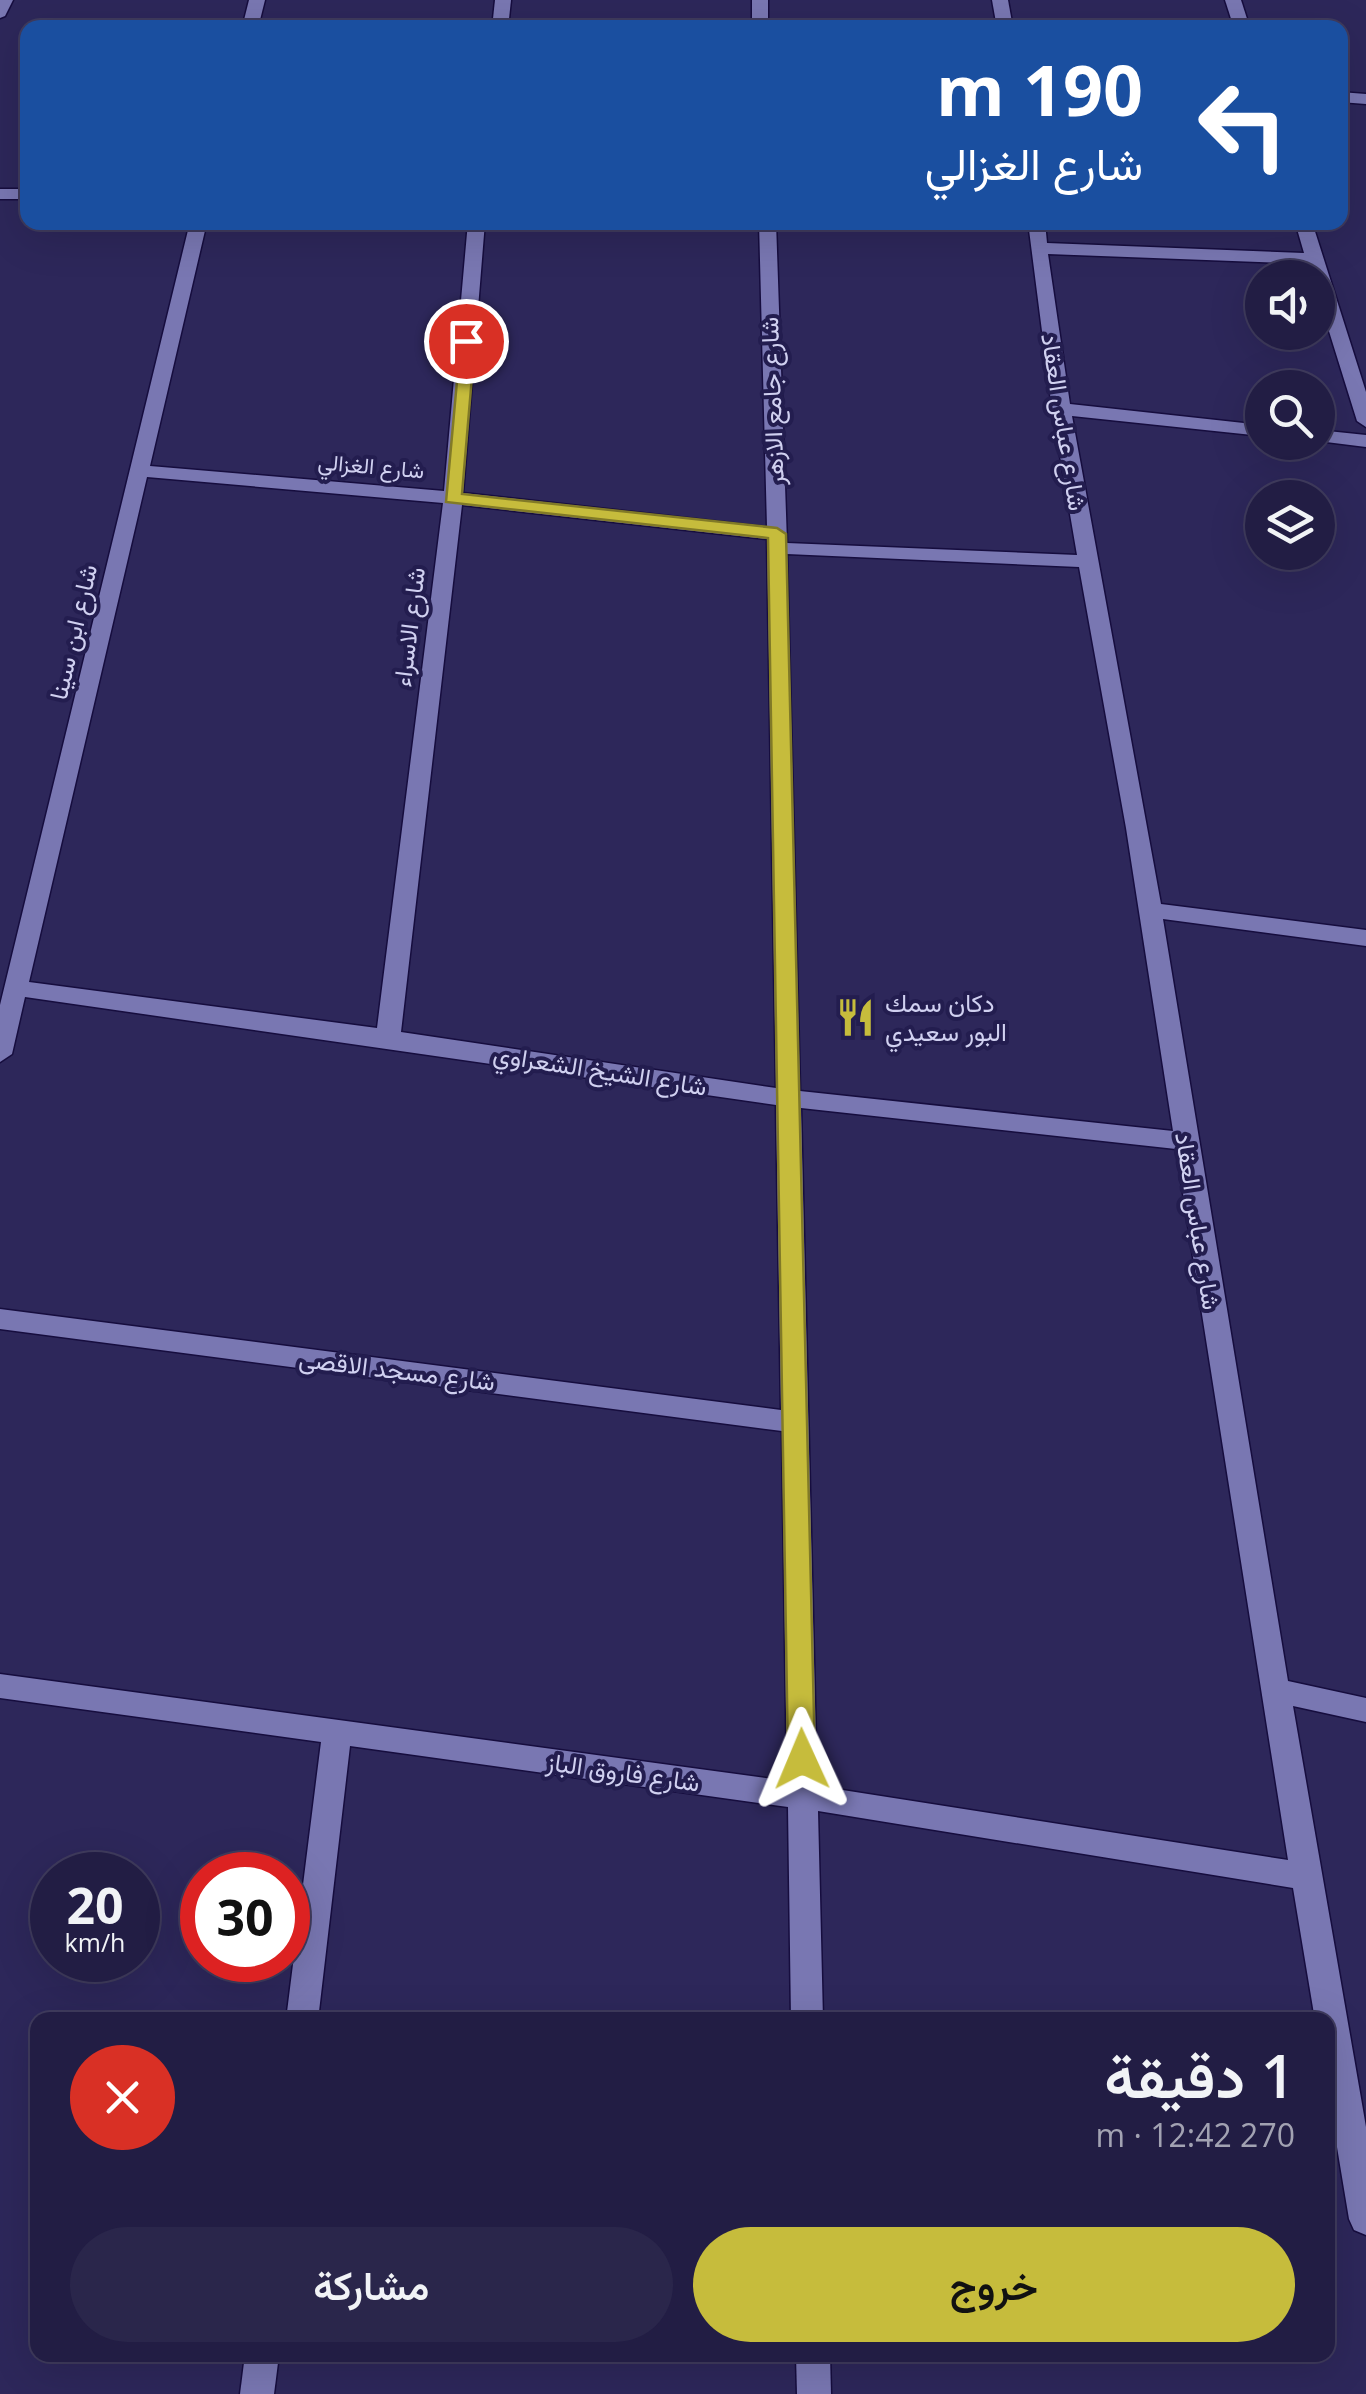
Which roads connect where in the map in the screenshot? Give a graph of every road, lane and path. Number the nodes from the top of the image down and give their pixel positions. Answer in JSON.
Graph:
{"nodes":[{"id":1,"x":5,"y":0,"type":"edge"},
{"id":2,"x":0,"y":13,"type":"edge"},
{"id":3,"x":197,"y":230,"type":"edge"},
{"id":4,"x":476,"y":230,"type":"edge"},
{"id":5,"x":767,"y":230,"type":"edge"},
{"id":6,"x":1305,"y":230,"type":"edge"},
{"id":7,"x":1037,"y":235,"type":"edge"},
{"id":8,"x":1314,"y":259,"type":"junction"},
{"id":9,"x":1061,"y":409,"type":"junction"},
{"id":10,"x":1366,"y":421,"type":"edge"},
{"id":11,"x":1245,"y":428,"type":"edge"},
{"id":12,"x":1335,"y":438,"type":"edge"},
{"id":13,"x":1366,"y":441,"type":"edge"},
{"id":14,"x":140,"y":471,"type":"junction"},
{"id":15,"x":452,"y":498,"type":"junction"},
{"id":16,"x":777,"y":541,"type":"junction"},
{"id":17,"x":1085,"y":560,"type":"junction"},
{"id":18,"x":1151,"y":910,"type":"junction"},
{"id":19,"x":1366,"y":938,"type":"edge"},
{"id":20,"x":17,"y":988,"type":"junction"},
{"id":21,"x":388,"y":1038,"type":"junction"},
{"id":22,"x":0,"y":1054,"type":"edge"},
{"id":23,"x":789,"y":1098,"type":"junction"},
{"id":24,"x":1184,"y":1142,"type":"junction"},
{"id":25,"x":0,"y":1318,"type":"edge"},
{"id":26,"x":794,"y":1422,"type":"junction"},
{"id":27,"x":0,"y":1686,"type":"edge"},
{"id":28,"x":1274,"y":1690,"type":"junction"},
{"id":29,"x":1366,"y":1710,"type":"edge"},
{"id":30,"x":336,"y":1732,"type":"junction"},
{"id":31,"x":802,"y":1796,"type":"junction"},
{"id":32,"x":1304,"y":1876,"type":"junction"},
{"id":33,"x":303,"y":2012,"type":"edge"},
{"id":34,"x":807,"y":2012,"type":"edge"},
{"id":35,"x":1329,"y":2012,"type":"edge"},
{"id":36,"x":1335,"y":2047,"type":"edge"},
{"id":37,"x":1366,"y":2218,"type":"edge"},
{"id":38,"x":261,"y":2362,"type":"edge"},
{"id":39,"x":813,"y":2362,"type":"edge"},
{"id":40,"x":258,"y":2394,"type":"edge"},
{"id":41,"x":814,"y":2394,"type":"edge"}],
"edges":[{"from":1,"to":2,"type":"street"},
{"from":3,"to":14,"type":"street","name":"شارع ابن سينا"},
{"from":4,"to":15,"type":"street","name":"شارع الاسراء"},
{"from":5,"to":16,"type":"street","name":"شارع جامع الازهر"},
{"from":6,"to":8,"type":"street"},
{"from":7,"to":8,"type":"street"},
{"from":7,"to":9,"type":"street","name":"شارع عباس العقاد"},
{"from":8,"to":10,"type":"street"},
{"from":9,"to":11,"type":"street"},
{"from":9,"to":17,"type":"street","name":"شارع عباس العقاد"},
{"from":12,"to":13,"type":"street"},
{"from":14,"to":15,"type":"street","name":"شارع الغزالي"},
{"from":14,"to":20,"type":"street","name":"شارع ابن سينا"},
{"from":15,"to":16,"type":"street","name":"شارع الغزالي"},
{"from":15,"to":21,"type":"street","name":"شارع الاسراء"},
{"from":16,"to":17,"type":"street","name":"شارع الغزالي"},
{"from":16,"to":23,"type":"street","name":"شارع جامع الازهر"},
{"from":17,"to":18,"type":"street","name":"شارع عباس العقاد"},
{"from":18,"to":19,"type":"street"},
{"from":18,"to":24,"type":"street","name":"شارع عباس العقاد"},
{"from":20,"to":21,"type":"street","name":"شارع الشيخ الشعراوي"},
{"from":20,"to":22,"type":"street","name":"شارع ابن سينا"},
{"from":21,"to":23,"type":"street","name":"شارع الشيخ الشعراوي"},
{"from":23,"to":24,"type":"street","name":"شارع الشيخ الشعراوي"},
{"from":23,"to":26,"type":"street","name":"شارع جامع الازهر"},
{"from":24,"to":28,"type":"street","name":"شارع عباس العقاد"},
{"from":25,"to":26,"type":"street","name":"شارع مسجد الاقصى"},
{"from":26,"to":31,"type":"street","name":"شارع جامع الازهر"},
{"from":27,"to":30,"type":"street","name":"شارع فاروق الباز"},
{"from":28,"to":29,"type":"street"},
{"from":28,"to":32,"type":"street","name":"شارع عباس العقاد"},
{"from":30,"to":31,"type":"street","name":"شارع فاروق الباز"},
{"from":30,"to":33,"type":"street"},
{"from":31,"to":32,"type":"street","name":"شارع فاروق الباز"},
{"from":31,"to":34,"type":"street","name":"شارع جامع الازهر"},
{"from":32,"to":35,"type":"street","name":"شارع عباس العقاد"},
{"from":36,"to":37,"type":"street","name":"شارع عباس العقاد"},
{"from":38,"to":40,"type":"street"},
{"from":39,"to":41,"type":"street"}]}
